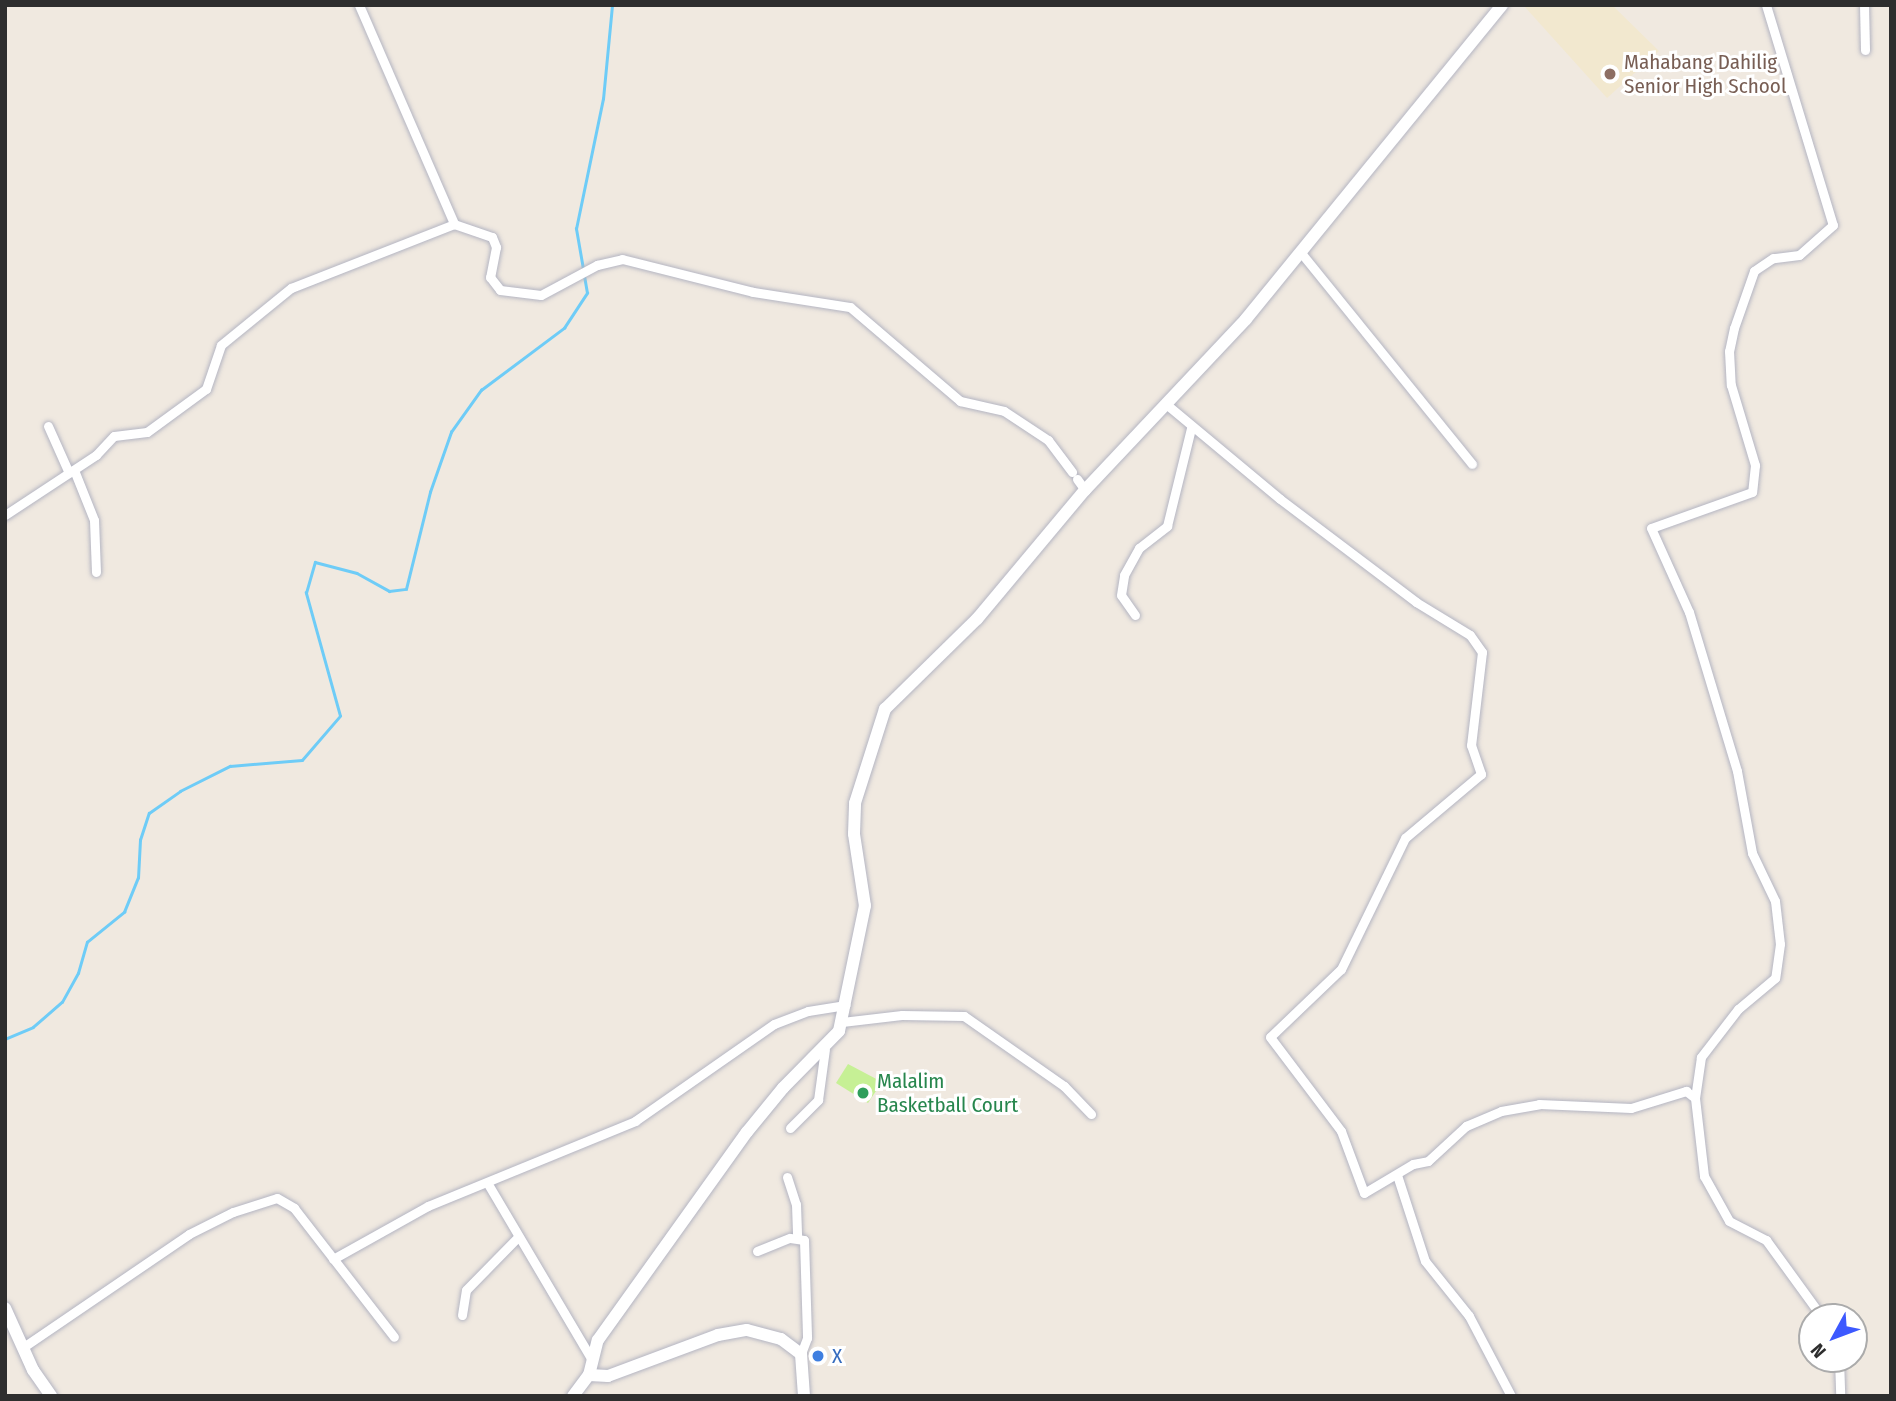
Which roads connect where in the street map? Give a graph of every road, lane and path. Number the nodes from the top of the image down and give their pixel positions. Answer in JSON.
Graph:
{"nodes":[{"id":1,"x":359,"y":5,"type":"edge"},
{"id":2,"x":1502,"y":5,"type":"edge"},
{"id":3,"x":1766,"y":5,"type":"edge"},
{"id":4,"x":1864,"y":5,"type":"edge"},
{"id":5,"x":1865,"y":50,"type":"dead end"},
{"id":6,"x":454,"y":223,"type":"junction"},
{"id":7,"x":1303,"y":254,"type":"junction"},
{"id":8,"x":1166,"y":404,"type":"junction"},
{"id":9,"x":48,"y":426,"type":"dead end"},
{"id":10,"x":1191,"y":428,"type":"junction"},
{"id":11,"x":1472,"y":464,"type":"dead end"},
{"id":12,"x":71,"y":472,"type":"junction"},
{"id":13,"x":1086,"y":490,"type":"junction"},
{"id":14,"x":5,"y":516,"type":"edge"},
{"id":15,"x":96,"y":572,"type":"dead end"},
{"id":16,"x":1135,"y":615,"type":"dead end"},
{"id":17,"x":846,"y":1005,"type":"junction"},
{"id":18,"x":842,"y":1022,"type":"junction"},
{"id":19,"x":825,"y":1049,"type":"junction"},
{"id":20,"x":1695,"y":1098,"type":"junction"},
{"id":21,"x":1091,"y":1114,"type":"dead end"},
{"id":22,"x":790,"y":1128,"type":"dead end"},
{"id":23,"x":1397,"y":1175,"type":"junction"},
{"id":24,"x":787,"y":1177,"type":"dead end"},
{"id":25,"x":488,"y":1184,"type":"junction"},
{"id":26,"x":797,"y":1236,"type":"junction"},
{"id":27,"x":517,"y":1238,"type":"junction"},
{"id":28,"x":757,"y":1251,"type":"dead end"},
{"id":29,"x":333,"y":1259,"type":"junction"},
{"id":30,"x":1812,"y":1303,"type":"edge"},
{"id":31,"x":463,"y":1315,"type":"dead end"},
{"id":32,"x":7,"y":1318,"type":"edge"},
{"id":33,"x":394,"y":1336,"type":"dead end"},
{"id":34,"x":22,"y":1348,"type":"junction"},
{"id":35,"x":801,"y":1354,"type":"junction"},
{"id":36,"x":591,"y":1358,"type":"junction"},
{"id":37,"x":1839,"y":1373,"type":"edge"},
{"id":38,"x":589,"y":1375,"type":"junction"},
{"id":39,"x":51,"y":1396,"type":"edge"},
{"id":40,"x":573,"y":1396,"type":"edge"},
{"id":41,"x":804,"y":1396,"type":"edge"},
{"id":42,"x":1511,"y":1396,"type":"edge"},
{"id":43,"x":1840,"y":1396,"type":"edge"}],
"edges":[{"from":1,"to":6,"type":"street"},
{"from":2,"to":7,"type":"street"},
{"from":3,"to":20,"type":"street"},
{"from":4,"to":5,"type":"street"},
{"from":6,"to":12,"type":"street"},
{"from":6,"to":13,"type":"street"},
{"from":7,"to":8,"type":"street"},
{"from":7,"to":11,"type":"street"},
{"from":8,"to":10,"type":"street"},
{"from":8,"to":13,"type":"street"},
{"from":9,"to":12,"type":"street"},
{"from":10,"to":16,"type":"street"},
{"from":10,"to":23,"type":"street"},
{"from":12,"to":14,"type":"street"},
{"from":12,"to":15,"type":"street"},
{"from":13,"to":17,"type":"street"},
{"from":17,"to":18,"type":"street"},
{"from":17,"to":25,"type":"street"},
{"from":18,"to":19,"type":"street"},
{"from":18,"to":21,"type":"street"},
{"from":19,"to":22,"type":"street"},
{"from":19,"to":36,"type":"street"},
{"from":20,"to":23,"type":"street"},
{"from":20,"to":30,"type":"street"},
{"from":23,"to":42,"type":"street"},
{"from":24,"to":26,"type":"street"},
{"from":25,"to":27,"type":"street"},
{"from":25,"to":29,"type":"street"},
{"from":26,"to":28,"type":"street"},
{"from":26,"to":35,"type":"street"},
{"from":27,"to":31,"type":"street"},
{"from":27,"to":36,"type":"street"},
{"from":29,"to":33,"type":"street"},
{"from":29,"to":34,"type":"street"},
{"from":32,"to":34,"type":"street"},
{"from":34,"to":39,"type":"street"},
{"from":35,"to":38,"type":"street"},
{"from":35,"to":41,"type":"street"},
{"from":36,"to":38,"type":"street"},
{"from":37,"to":43,"type":"street"},
{"from":38,"to":40,"type":"street"}]}
